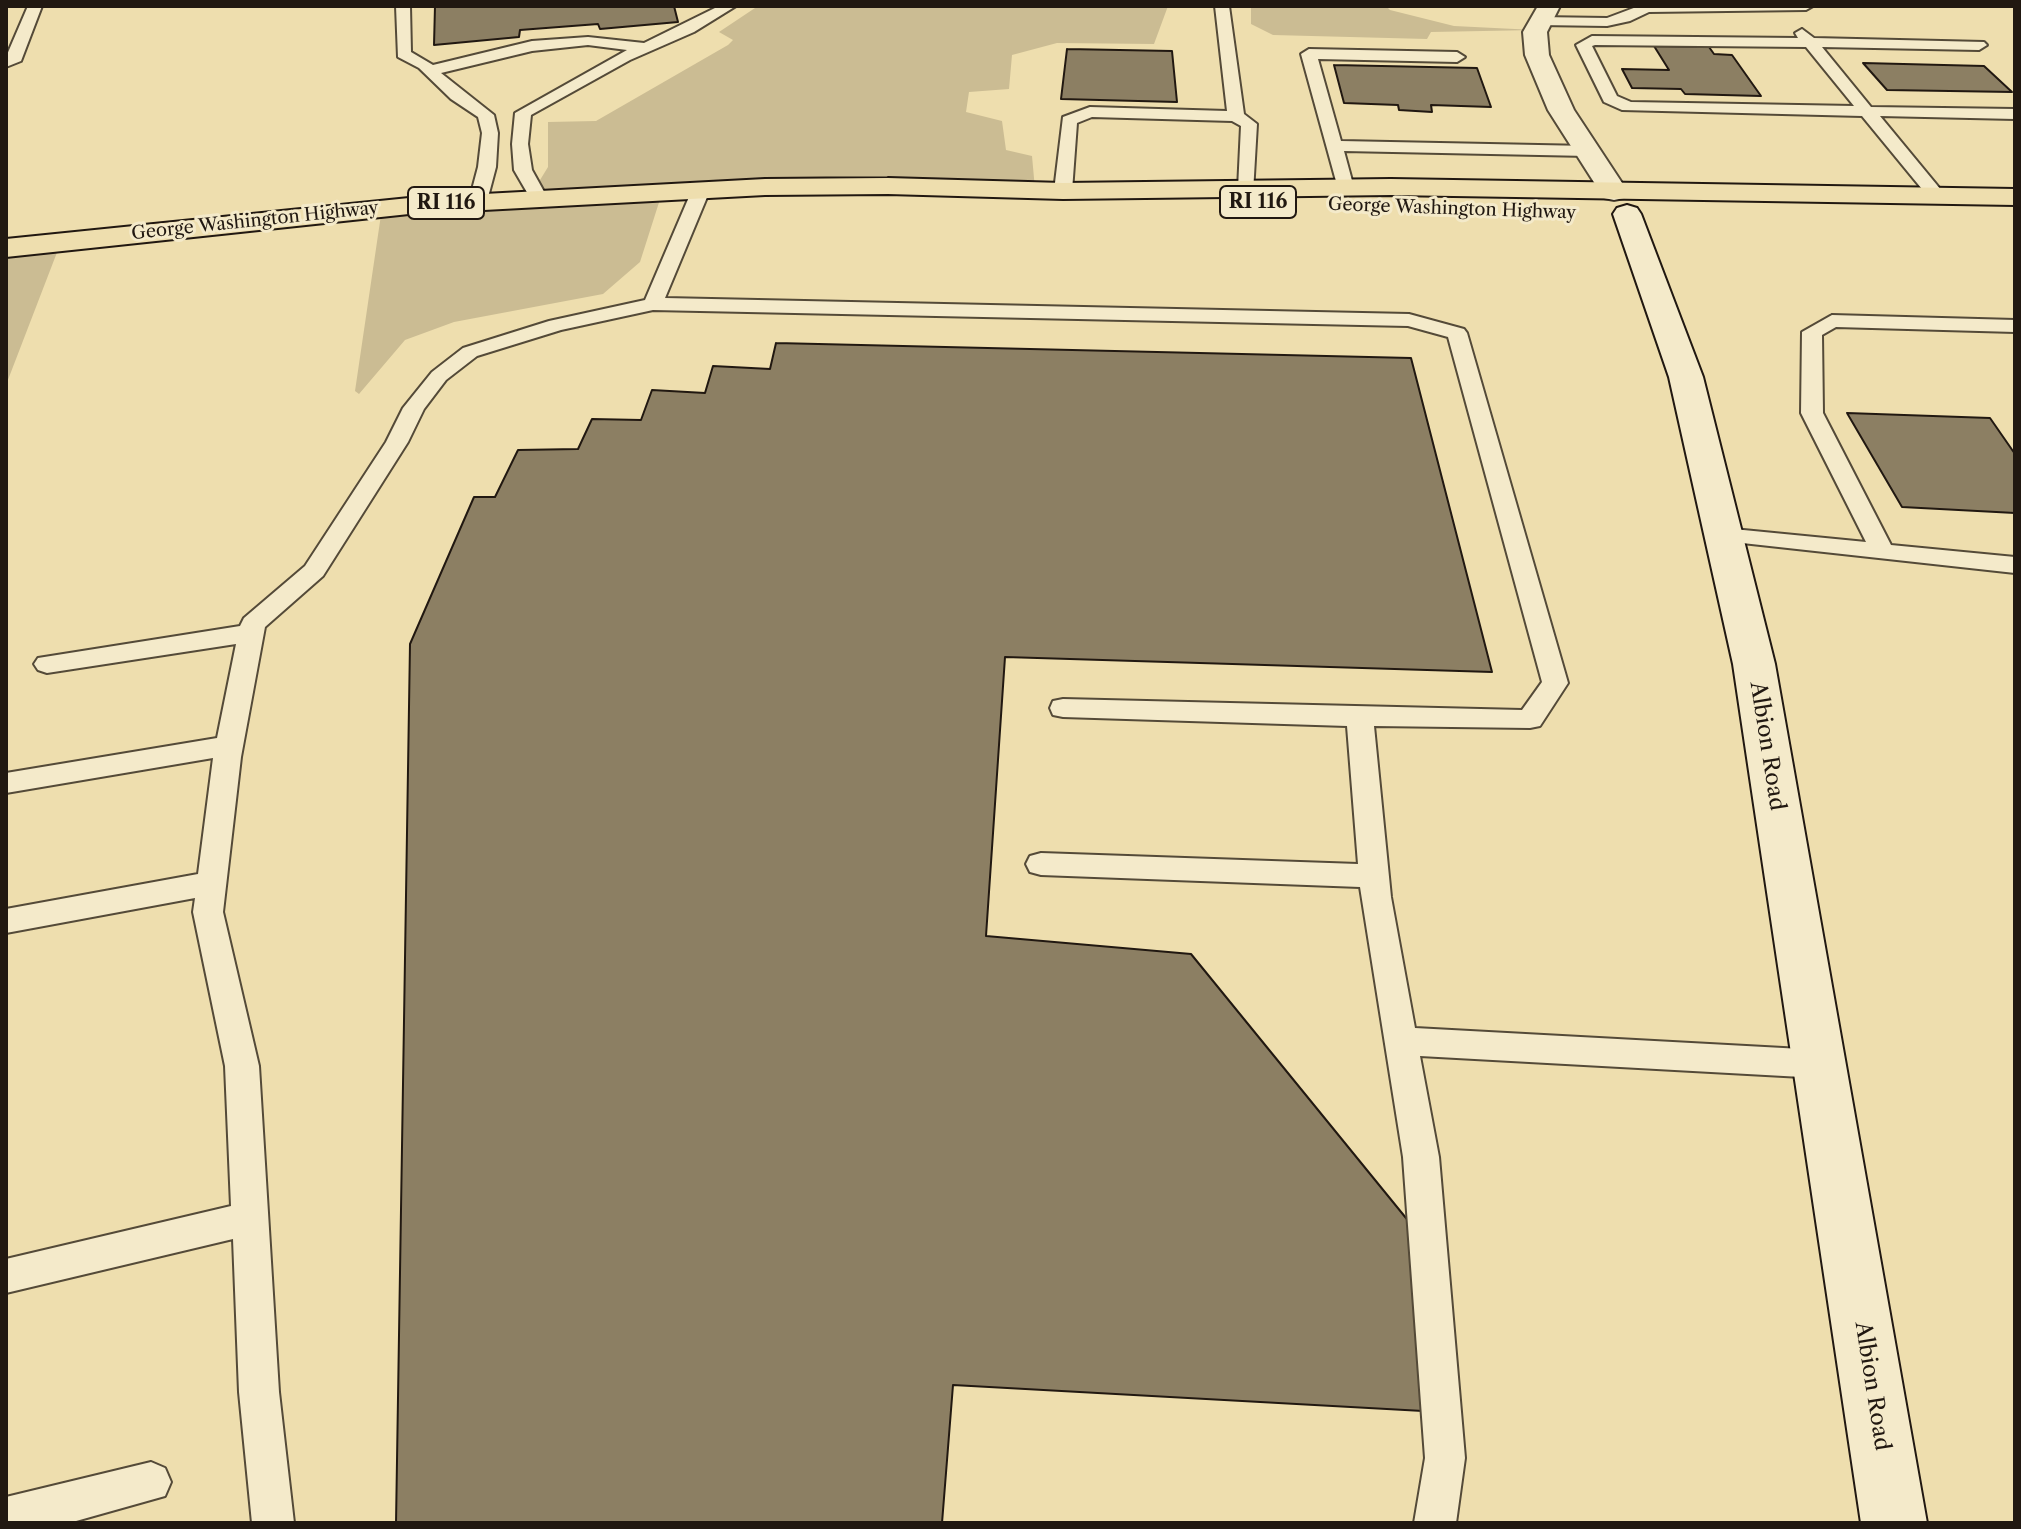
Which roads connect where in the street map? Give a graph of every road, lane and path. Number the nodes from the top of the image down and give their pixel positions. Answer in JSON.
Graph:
{"nodes":[{"id":1,"x":35,"y":6,"type":"edge"},
{"id":2,"x":403,"y":6,"type":"edge"},
{"id":3,"x":729,"y":6,"type":"edge"},
{"id":4,"x":1222,"y":6,"type":"edge"},
{"id":5,"x":1806,"y":6,"type":"edge"},
{"id":6,"x":1646,"y":7,"type":"edge"},
{"id":7,"x":1780,"y":7,"type":"edge"},
{"id":8,"x":1544,"y":14,"type":"edge"},
{"id":9,"x":1810,"y":43,"type":"junction"},
{"id":10,"x":1979,"y":45,"type":"dead end"},
{"id":11,"x":646,"y":48,"type":"junction"},
{"id":12,"x":1457,"y":57,"type":"dead end"},
{"id":13,"x":6,"y":62,"type":"edge"},
{"id":14,"x":430,"y":71,"type":"junction"},
{"id":15,"x":1867,"y":112,"type":"junction"},
{"id":16,"x":2015,"y":114,"type":"edge"},
{"id":17,"x":1236,"y":116,"type":"junction"},
{"id":18,"x":1334,"y":146,"type":"junction"},
{"id":19,"x":1588,"y":151,"type":"junction"},
{"id":20,"x":888,"y":186,"type":"junction"},
{"id":21,"x":1345,"y":188,"type":"junction"},
{"id":22,"x":1247,"y":189,"type":"junction"},
{"id":23,"x":701,"y":190,"type":"junction"},
{"id":24,"x":1063,"y":191,"type":"junction"},
{"id":25,"x":1937,"y":196,"type":"junction"},
{"id":26,"x":538,"y":197,"type":"junction"},
{"id":27,"x":2015,"y":197,"type":"edge"},
{"id":28,"x":478,"y":201,"type":"junction"},
{"id":29,"x":1621,"y":203,"type":"junction"},
{"id":30,"x":1857,"y":222,"type":"dead end"},
{"id":31,"x":6,"y":248,"type":"edge"},
{"id":32,"x":653,"y":304,"type":"junction"},
{"id":33,"x":2015,"y":326,"type":"edge"},
{"id":34,"x":1723,"y":535,"type":"junction"},
{"id":35,"x":1882,"y":551,"type":"junction"},
{"id":36,"x":2015,"y":565,"type":"edge"},
{"id":37,"x":251,"y":633,"type":"junction"},
{"id":38,"x":47,"y":664,"type":"dead end"},
{"id":39,"x":1063,"y":708,"type":"dead end"},
{"id":40,"x":1360,"y":717,"type":"junction"},
{"id":41,"x":230,"y":745,"type":"junction"},
{"id":42,"x":6,"y":783,"type":"edge"},
{"id":43,"x":1041,"y":864,"type":"dead end"},
{"id":44,"x":1374,"y":876,"type":"junction"},
{"id":45,"x":212,"y":883,"type":"junction"},
{"id":46,"x":6,"y":921,"type":"edge"},
{"id":47,"x":1401,"y":1041,"type":"junction"},
{"id":48,"x":1820,"y":1064,"type":"junction"},
{"id":49,"x":250,"y":1218,"type":"junction"},
{"id":50,"x":6,"y":1276,"type":"edge"},
{"id":51,"x":151,"y":1482,"type":"dead end"},
{"id":52,"x":49,"y":1515,"type":"edge"},
{"id":53,"x":6,"y":1518,"type":"edge"},
{"id":54,"x":273,"y":1523,"type":"edge"},
{"id":55,"x":1435,"y":1523,"type":"edge"},
{"id":56,"x":1894,"y":1523,"type":"edge"}],
"edges":[{"from":1,"to":13,"type":"lane"},
{"from":2,"to":14,"type":"lane"},
{"from":3,"to":11,"type":"lane"},
{"from":4,"to":17,"type":"lane"},
{"from":5,"to":7,"type":"lane"},
{"from":6,"to":7,"type":"lane"},
{"from":6,"to":8,"type":"lane"},
{"from":7,"to":9,"type":"lane"},
{"from":8,"to":19,"type":"main road","name":"Albion Road"},
{"from":9,"to":10,"type":"lane"},
{"from":9,"to":15,"type":"lane"},
{"from":9,"to":15,"type":"lane"},
{"from":11,"to":14,"type":"lane"},
{"from":11,"to":26,"type":"lane"},
{"from":12,"to":18,"type":"lane"},
{"from":14,"to":28,"type":"lane"},
{"from":15,"to":16,"type":"lane"},
{"from":15,"to":25,"type":"lane"},
{"from":17,"to":22,"type":"lane"},
{"from":17,"to":24,"type":"lane"},
{"from":18,"to":19,"type":"lane"},
{"from":18,"to":21,"type":"lane"},
{"from":19,"to":29,"type":"main road","name":"Albion Road"},
{"from":20,"to":23,"type":"main road","name":"George Washington Highway","number":"RI 116"},
{"from":20,"to":24,"type":"main road","name":"George Washington Highway","number":"RI 116"},
{"from":20,"to":29,"type":"main road","name":"George Washington Highway","number":"RI 116"},
{"from":21,"to":22,"type":"main road","name":"George Washington Highway","number":"RI 116"},
{"from":21,"to":29,"type":"main road","name":"George Washington Highway","number":"RI 116"},
{"from":22,"to":24,"type":"main road","name":"George Washington Highway","number":"RI 116"},
{"from":23,"to":26,"type":"main road","name":"George Washington Highway","number":"RI 116"},
{"from":23,"to":32,"type":"lane"},
{"from":25,"to":27,"type":"main road","name":"George Washington Highway","number":"RI 116"},
{"from":25,"to":29,"type":"main road","name":"George Washington Highway","number":"RI 116"},
{"from":26,"to":28,"type":"main road","name":"George Washington Highway","number":"RI 116"},
{"from":28,"to":31,"type":"main road","name":"George Washington Highway","number":"RI 116"},
{"from":29,"to":30,"type":"main road","name":"George Washington Highway","number":"RI 116"},
{"from":29,"to":34,"type":"main road","name":"Albion Road"},
{"from":32,"to":37,"type":"lane"},
{"from":32,"to":40,"type":"lane"},
{"from":33,"to":35,"type":"lane"},
{"from":34,"to":35,"type":"lane"},
{"from":34,"to":48,"type":"main road","name":"Albion Road"},
{"from":35,"to":36,"type":"lane"},
{"from":37,"to":38,"type":"lane"},
{"from":37,"to":41,"type":"lane"},
{"from":39,"to":40,"type":"lane"},
{"from":40,"to":44,"type":"lane"},
{"from":41,"to":42,"type":"lane"},
{"from":41,"to":45,"type":"lane"},
{"from":43,"to":44,"type":"lane"},
{"from":44,"to":47,"type":"lane"},
{"from":45,"to":46,"type":"lane"},
{"from":45,"to":49,"type":"lane"},
{"from":47,"to":48,"type":"lane"},
{"from":47,"to":55,"type":"lane"},
{"from":48,"to":56,"type":"main road","name":"Albion Road"},
{"from":49,"to":50,"type":"lane"},
{"from":49,"to":54,"type":"lane"},
{"from":51,"to":52,"type":"lane"},
{"from":52,"to":53,"type":"lane"}]}
